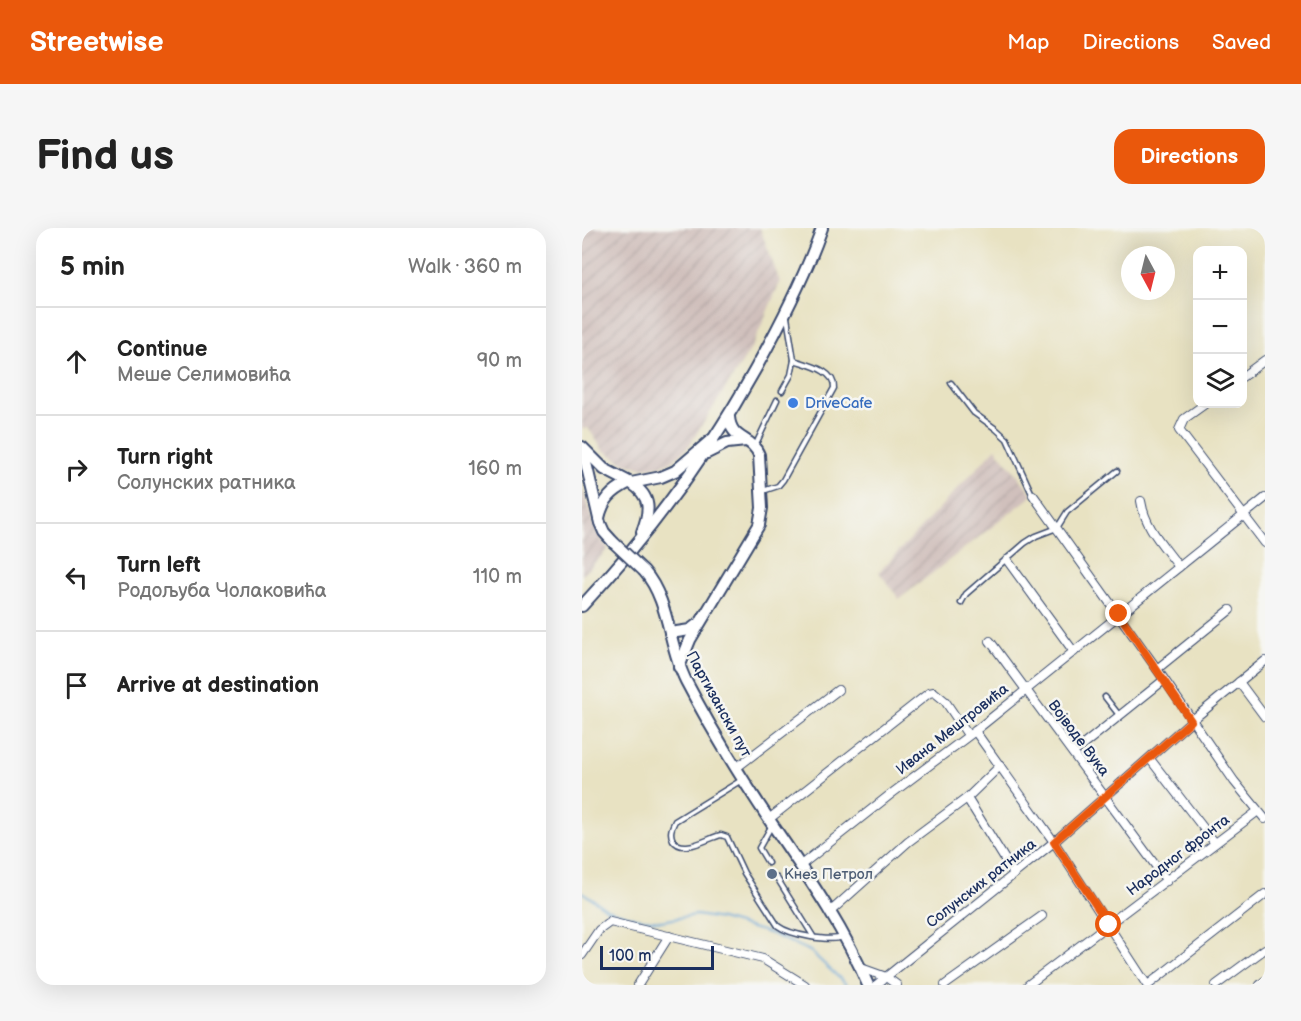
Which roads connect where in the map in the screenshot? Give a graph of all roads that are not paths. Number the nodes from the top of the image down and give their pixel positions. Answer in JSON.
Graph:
{"nodes":[{"id":1,"x":822,"y":228,"type":"edge"},
{"id":2,"x":787,"y":312,"type":"junction"},
{"id":3,"x":794,"y":360,"type":"junction"},
{"id":4,"x":1265,"y":360,"type":"edge"},
{"id":5,"x":1247,"y":373,"type":"edge"},
{"id":6,"x":951,"y":383,"type":"dead end"},
{"id":7,"x":782,"y":391,"type":"dead end"},
{"id":8,"x":777,"y":400,"type":"dead end"},
{"id":9,"x":1199,"y":408,"type":"edge"},
{"id":10,"x":729,"y":417,"type":"junction"},
{"id":11,"x":716,"y":438,"type":"junction"},
{"id":12,"x":751,"y":444,"type":"junction"},
{"id":13,"x":582,"y":446,"type":"edge"},
{"id":14,"x":705,"y":454,"type":"junction"},
{"id":15,"x":1117,"y":471,"type":"dead end"},
{"id":16,"x":630,"y":483,"type":"junction"},
{"id":17,"x":761,"y":492,"type":"junction"},
{"id":18,"x":1033,"y":495,"type":"joint"},
{"id":19,"x":1265,"y":498,"type":"edge"},
{"id":20,"x":1141,"y":501,"type":"dead end"},
{"id":21,"x":1243,"y":515,"type":"junction"},
{"id":22,"x":599,"y":518,"type":"junction"},
{"id":23,"x":1057,"y":528,"type":"junction"},
{"id":24,"x":639,"y":538,"type":"junction"},
{"id":25,"x":1265,"y":543,"type":"edge"},
{"id":26,"x":1007,"y":560,"type":"junction"},
{"id":27,"x":1179,"y":567,"type":"junction"},
{"id":28,"x":961,"y":603,"type":"dead end"},
{"id":29,"x":582,"y":606,"type":"edge"},
{"id":30,"x":1230,"y":610,"type":"dead end"},
{"id":31,"x":1119,"y":614,"type":"junction"},
{"id":32,"x":701,"y":621,"type":"junction"},
{"id":33,"x":670,"y":633,"type":"junction"},
{"id":34,"x":990,"y":641,"type":"dead end"},
{"id":35,"x":1074,"y":652,"type":"junction"},
{"id":36,"x":1265,"y":661,"type":"edge"},
{"id":37,"x":679,"y":667,"type":"junction"},
{"id":38,"x":1157,"y":669,"type":"junction"},
{"id":39,"x":1164,"y":680,"type":"junction"},
{"id":40,"x":1239,"y":682,"type":"junction"},
{"id":41,"x":1026,"y":689,"type":"junction"},
{"id":42,"x":838,"y":690,"type":"dead end"},
{"id":43,"x":1105,"y":698,"type":"dead end"},
{"id":44,"x":1119,"y":716,"type":"junction"},
{"id":45,"x":1265,"y":717,"type":"edge"},
{"id":46,"x":1191,"y":721,"type":"junction"},
{"id":47,"x":972,"y":733,"type":"junction"},
{"id":48,"x":1073,"y":753,"type":"junction"},
{"id":49,"x":1150,"y":759,"type":"junction"},
{"id":50,"x":1000,"y":766,"type":"junction"},
{"id":51,"x":736,"y":768,"type":"junction"},
{"id":52,"x":744,"y":779,"type":"junction"},
{"id":53,"x":1106,"y":797,"type":"junction"},
{"id":54,"x":967,"y":798,"type":"junction"},
{"id":55,"x":1258,"y":811,"type":"junction"},
{"id":56,"x":1265,"y":819,"type":"edge"},
{"id":57,"x":771,"y":822,"type":"junction"},
{"id":58,"x":1054,"y":842,"type":"junction"},
{"id":59,"x":1215,"y":843,"type":"junction"},
{"id":60,"x":768,"y":863,"type":"dead end"},
{"id":61,"x":801,"y":865,"type":"junction"},
{"id":62,"x":1014,"y":874,"type":"junction"},
{"id":63,"x":777,"y":878,"type":"dead end"},
{"id":64,"x":1167,"y":881,"type":"junction"},
{"id":65,"x":1265,"y":894,"type":"edge"},
{"id":66,"x":831,"y":911,"type":"junction"},
{"id":67,"x":1042,"y":916,"type":"dead end"},
{"id":68,"x":1109,"y":925,"type":"junction"},
{"id":69,"x":669,"y":936,"type":"junction"},
{"id":70,"x":844,"y":936,"type":"junction"},
{"id":71,"x":813,"y":937,"type":"junction"},
{"id":72,"x":1265,"y":949,"type":"edge"},
{"id":73,"x":582,"y":955,"type":"edge"},
{"id":74,"x":861,"y":968,"type":"junction"},
{"id":75,"x":886,"y":976,"type":"junction"},
{"id":76,"x":795,"y":981,"type":"edge"},
{"id":77,"x":1265,"y":981,"type":"edge"},
{"id":78,"x":638,"y":985,"type":"edge"},
{"id":79,"x":805,"y":985,"type":"edge"},
{"id":80,"x":868,"y":985,"type":"edge"},
{"id":81,"x":876,"y":985,"type":"edge"},
{"id":82,"x":897,"y":985,"type":"edge"},
{"id":83,"x":945,"y":985,"type":"edge"},
{"id":84,"x":1028,"y":985,"type":"edge"},
{"id":85,"x":1147,"y":985,"type":"edge"},
{"id":86,"x":1216,"y":985,"type":"edge"},
{"id":87,"x":1260,"y":985,"type":"edge"}],
"edges":[{"from":1,"to":2,"type":"main road"},
{"from":2,"to":3,"type":"lane"},
{"from":2,"to":10,"type":"main road"},
{"from":3,"to":7,"type":"lane"},
{"from":3,"to":17,"type":"lane"},
{"from":4,"to":5,"type":"street"},
{"from":6,"to":18,"type":"lane"},
{"from":8,"to":12,"type":"lane"},
{"from":9,"to":21,"type":"street"},
{"from":10,"to":11,"type":"main road"},
{"from":10,"to":12,"type":"main road"},
{"from":11,"to":14,"type":"main road"},
{"from":11,"to":16,"type":"main road"},
{"from":12,"to":14,"type":"main road"},
{"from":12,"to":17,"type":"main road"},
{"from":13,"to":16,"type":"main road"},
{"from":13,"to":22,"type":"main road","name":"Партизански пут"},
{"from":14,"to":24,"type":"main road"},
{"from":15,"to":23,"type":"lane"},
{"from":16,"to":22,"type":"main road"},
{"from":16,"to":24,"type":"main road"},
{"from":17,"to":32,"type":"main road"},
{"from":18,"to":23,"type":"street"},
{"from":19,"to":21,"type":"street","name":"Ивана Мештровића"},
{"from":20,"to":27,"type":"street"},
{"from":21,"to":25,"type":"street"},
{"from":21,"to":27,"type":"street","name":"Ивана Мештровића"},
{"from":22,"to":33,"type":"main road","name":"Партизански пут","bridge":true},
{"from":23,"to":26,"type":"lane"},
{"from":23,"to":31,"type":"street"},
{"from":24,"to":29,"type":"main road"},
{"from":26,"to":28,"type":"lane"},
{"from":26,"to":35,"type":"street"},
{"from":27,"to":31,"type":"street","name":"Ивана Мештровића"},
{"from":30,"to":38,"type":"street"},
{"from":31,"to":35,"type":"street","name":"Ивана Мештровића"},
{"from":31,"to":38,"type":"street"},
{"from":32,"to":33,"type":"main road"},
{"from":32,"to":37,"type":"main road"},
{"from":33,"to":37,"type":"main road","name":"Партизански пут"},
{"from":34,"to":41,"type":"street","name":"Војводе Вука"},
{"from":35,"to":41,"type":"street","name":"Ивана Мештровића"},
{"from":36,"to":40,"type":"street","name":"Солунских ратника"},
{"from":37,"to":51,"type":"main road","name":"Партизански пут"},
{"from":38,"to":39,"type":"street"},
{"from":39,"to":44,"type":"street"},
{"from":39,"to":46,"type":"street"},
{"from":40,"to":45,"type":"street"},
{"from":40,"to":46,"type":"street","name":"Солунских ратника"},
{"from":41,"to":47,"type":"street","name":"Ивана Мештровића"},
{"from":41,"to":48,"type":"street","name":"Војводе Вука"},
{"from":42,"to":51,"type":"street"},
{"from":43,"to":44,"type":"lane"},
{"from":44,"to":48,"type":"street"},
{"from":46,"to":49,"type":"street","name":"Солунских ратника"},
{"from":46,"to":55,"type":"street"},
{"from":47,"to":50,"type":"street"},
{"from":47,"to":57,"type":"street"},
{"from":47,"to":61,"type":"street","name":"Ивана Мештровића"},
{"from":48,"to":53,"type":"street","name":"Војводе Вука"},
{"from":49,"to":53,"type":"street","name":"Солунских ратника"},
{"from":49,"to":59,"type":"street"},
{"from":50,"to":54,"type":"street"},
{"from":50,"to":58,"type":"street"},
{"from":51,"to":52,"type":"main road","name":"Партизански пут"},
{"from":52,"to":57,"type":"main road","name":"Партизански пут"},
{"from":52,"to":71,"type":"lane"},
{"from":53,"to":58,"type":"street","name":"Солунских ратника"},
{"from":53,"to":64,"type":"street","name":"Војводе Вука"},
{"from":54,"to":62,"type":"street"},
{"from":54,"to":66,"type":"street"},
{"from":55,"to":56,"type":"street"},
{"from":55,"to":59,"type":"street","name":"Народног фронта"},
{"from":57,"to":60,"type":"lane"},
{"from":57,"to":61,"type":"main road","name":"Партизански пут"},
{"from":58,"to":62,"type":"street","name":"Солунских ратника"},
{"from":58,"to":68,"type":"street"},
{"from":59,"to":64,"type":"street","name":"Народног фронта"},
{"from":61,"to":66,"type":"main road","name":"Партизански пут"},
{"from":62,"to":75,"type":"street","name":"Солунских ратника"},
{"from":63,"to":71,"type":"lane"},
{"from":64,"to":68,"type":"street","name":"Народног фронта"},
{"from":65,"to":85,"type":"street"},
{"from":66,"to":70,"type":"main road","name":"Партизански пут"},
{"from":67,"to":83,"type":"street"},
{"from":68,"to":84,"type":"street","name":"Народног фронта"},
{"from":68,"to":85,"type":"street"},
{"from":69,"to":73,"type":"street"},
{"from":69,"to":76,"type":"street"},
{"from":69,"to":78,"type":"street"},
{"from":70,"to":71,"type":"lane"},
{"from":70,"to":74,"type":"main road","name":"Партизански пут"},
{"from":72,"to":86,"type":"street"},
{"from":74,"to":75,"type":"street"},
{"from":74,"to":80,"type":"main road","name":"Партизански пут"},
{"from":75,"to":81,"type":"street","name":"Солунских ратника"},
{"from":75,"to":82,"type":"street"},
{"from":76,"to":79,"type":"street"},
{"from":77,"to":87,"type":"street"}]}
